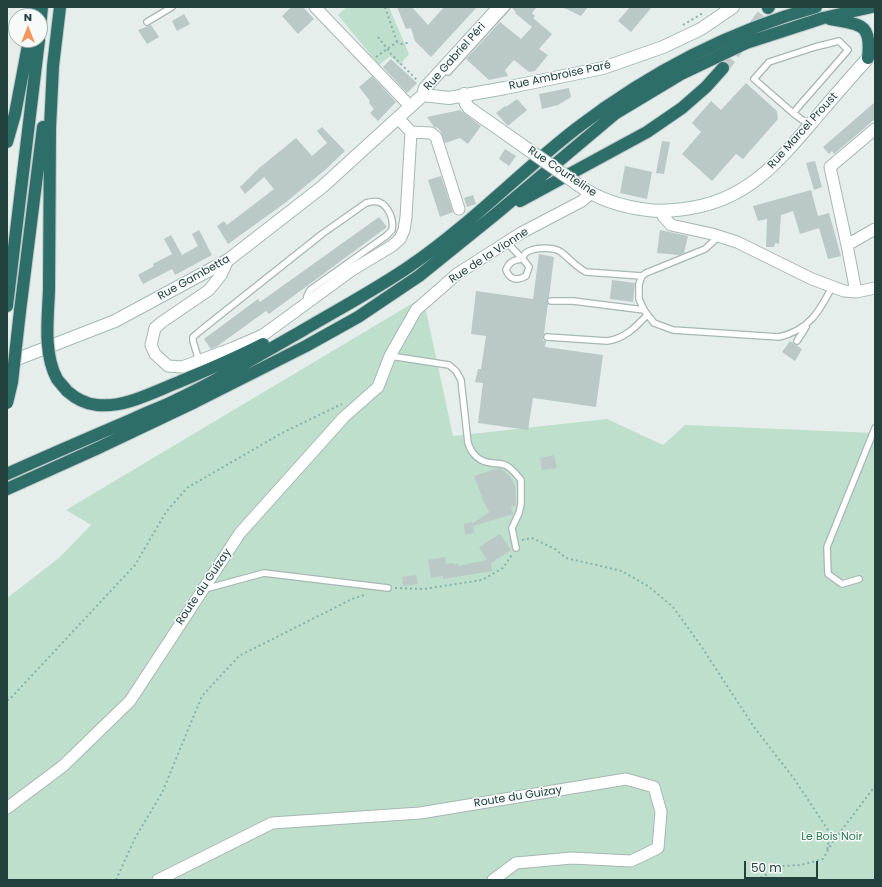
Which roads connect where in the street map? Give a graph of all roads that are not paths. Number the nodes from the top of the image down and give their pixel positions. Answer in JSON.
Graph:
{"nodes":[{"id":1,"x":60,"y":7,"type":"edge"},
{"id":2,"x":172,"y":7,"type":"edge"},
{"id":3,"x":315,"y":7,"type":"edge"},
{"id":4,"x":500,"y":7,"type":"edge"},
{"id":5,"x":507,"y":7,"type":"edge"},
{"id":6,"x":733,"y":7,"type":"edge"},
{"id":7,"x":816,"y":7,"type":"edge"},
{"id":8,"x":872,"y":7,"type":"edge"},
{"id":9,"x":823,"y":18,"type":"junction"},
{"id":10,"x":147,"y":22,"type":"dead end"},
{"id":11,"x":27,"y":48,"type":"edge"},
{"id":12,"x":38,"y":48,"type":"edge"},
{"id":13,"x":872,"y":55,"type":"edge"},
{"id":14,"x":54,"y":66,"type":"junction"},
{"id":15,"x":723,"y":68,"type":"tunnel mouth"},
{"id":16,"x":424,"y":92,"type":"junction"},
{"id":17,"x":464,"y":94,"type":"junction"},
{"id":18,"x":410,"y":106,"type":"junction"},
{"id":19,"x":793,"y":113,"type":"junction"},
{"id":20,"x":398,"y":118,"type":"junction"},
{"id":21,"x":810,"y":126,"type":"junction"},
{"id":22,"x":875,"y":129,"type":"edge"},
{"id":23,"x":411,"y":132,"type":"junction"},
{"id":24,"x":7,"y":142,"type":"edge"},
{"id":25,"x":591,"y":193,"type":"junction"},
{"id":26,"x":459,"y":210,"type":"dead end"},
{"id":27,"x":662,"y":211,"type":"junction"},
{"id":28,"x":497,"y":213,"type":"junction"},
{"id":29,"x":875,"y":229,"type":"edge"},
{"id":30,"x":719,"y":236,"type":"junction"},
{"id":31,"x":507,"y":242,"type":"junction"},
{"id":32,"x":847,"y":245,"type":"junction"},
{"id":33,"x":228,"y":260,"type":"junction"},
{"id":34,"x":642,"y":276,"type":"junction"},
{"id":35,"x":832,"y":286,"type":"junction"},
{"id":36,"x":875,"y":288,"type":"edge"},
{"id":37,"x":856,"y":292,"type":"junction"},
{"id":38,"x":360,"y":297,"type":"junction"},
{"id":39,"x":551,"y":301,"type":"dead end"},
{"id":40,"x":306,"y":303,"type":"junction"},
{"id":41,"x":7,"y":306,"type":"edge"},
{"id":42,"x":646,"y":312,"type":"junction"},
{"id":43,"x":808,"y":323,"type":"junction"},
{"id":44,"x":547,"y":336,"type":"dead end"},
{"id":45,"x":592,"y":340,"type":"junction"},
{"id":46,"x":797,"y":341,"type":"dead end"},
{"id":47,"x":580,"y":343,"type":"dead end"},
{"id":48,"x":390,"y":356,"type":"junction"},
{"id":49,"x":199,"y":361,"type":"junction"},
{"id":50,"x":7,"y":363,"type":"edge"},
{"id":51,"x":7,"y":403,"type":"edge"},
{"id":52,"x":875,"y":428,"type":"edge"},
{"id":53,"x":12,"y":471,"type":"edge"},
{"id":54,"x":9,"y":488,"type":"edge"},
{"id":55,"x":516,"y":548,"type":"road end"},
{"id":56,"x":859,"y":579,"type":"dead end"},
{"id":57,"x":388,"y":588,"type":"road end"},
{"id":58,"x":202,"y":590,"type":"junction"},
{"id":59,"x":7,"y":808,"type":"edge"},
{"id":60,"x":158,"y":880,"type":"edge"},
{"id":61,"x":493,"y":880,"type":"edge"}],
"edges":[{"from":1,"to":14,"type":"highway"},
{"from":2,"to":10,"type":"lane"},
{"from":3,"to":18,"type":"street"},
{"from":4,"to":16,"type":"main road","name":"Rue Gabriel Péri"},
{"from":5,"to":16,"type":"lane"},
{"from":6,"to":17,"type":"main road","name":"Rue Ambroise Paré"},
{"from":7,"to":38,"type":"highway"},
{"from":8,"to":9,"type":"highway"},
{"from":9,"to":13,"type":"highway"},
{"from":9,"to":28,"type":"highway"},
{"from":11,"to":24,"type":"highway"},
{"from":12,"to":41,"type":"highway"},
{"from":13,"to":21,"type":"main road","name":"Rue Marcel Proust"},
{"from":14,"to":38,"type":"highway","bridge":true},
{"from":14,"to":51,"type":"highway","bridge":true},
{"from":15,"to":28,"type":"highway"},
{"from":16,"to":17,"type":"main road","name":"Rue Ambroise Paré"},
{"from":16,"to":18,"type":"main road","name":"Rue Gabriel Péri"},
{"from":17,"to":25,"type":"main road","name":"Rue Courteline","bridge":true},
{"from":18,"to":20,"type":"main road","name":"Rue Gambetta"},
{"from":19,"to":19,"type":"lane"},
{"from":19,"to":21,"type":"lane"},
{"from":20,"to":23,"type":"street"},
{"from":20,"to":33,"type":"main road","name":"Rue Gambetta"},
{"from":21,"to":27,"type":"main road","name":"Rue Marcel Proust"},
{"from":22,"to":32,"type":"street"},
{"from":23,"to":26,"type":"street"},
{"from":23,"to":40,"type":"street"},
{"from":25,"to":27,"type":"main road","name":"Rue Courteline"},
{"from":25,"to":31,"type":"street","name":"Rue de la Vionne"},
{"from":27,"to":30,"type":"street"},
{"from":28,"to":54,"type":"highway"},
{"from":29,"to":32,"type":"street"},
{"from":30,"to":34,"type":"lane"},
{"from":30,"to":35,"type":"street"},
{"from":31,"to":34,"type":"lane"},
{"from":31,"to":48,"type":"street","name":"Rue de la Vionne"},
{"from":32,"to":37,"type":"street"},
{"from":33,"to":49,"type":"street"},
{"from":33,"to":50,"type":"main road","name":"Rue Gambetta"},
{"from":34,"to":42,"type":"lane"},
{"from":35,"to":37,"type":"street"},
{"from":35,"to":43,"type":"lane"},
{"from":36,"to":37,"type":"street"},
{"from":38,"to":53,"type":"highway"},
{"from":39,"to":42,"type":"lane"},
{"from":40,"to":49,"type":"street"},
{"from":40,"to":49,"type":"lane"},
{"from":42,"to":43,"type":"lane"},
{"from":42,"to":45,"type":"lane"},
{"from":43,"to":46,"type":"lane"},
{"from":44,"to":45,"type":"lane"},
{"from":45,"to":47,"type":"lane"},
{"from":48,"to":55,"type":"lane"},
{"from":48,"to":58,"type":"street","name":"Route du Guizay"},
{"from":52,"to":56,"type":"lane"},
{"from":57,"to":58,"type":"lane"},
{"from":58,"to":59,"type":"street","name":"Route du Guizay"},
{"from":60,"to":61,"type":"street","name":"Route du Guizay"}]}
